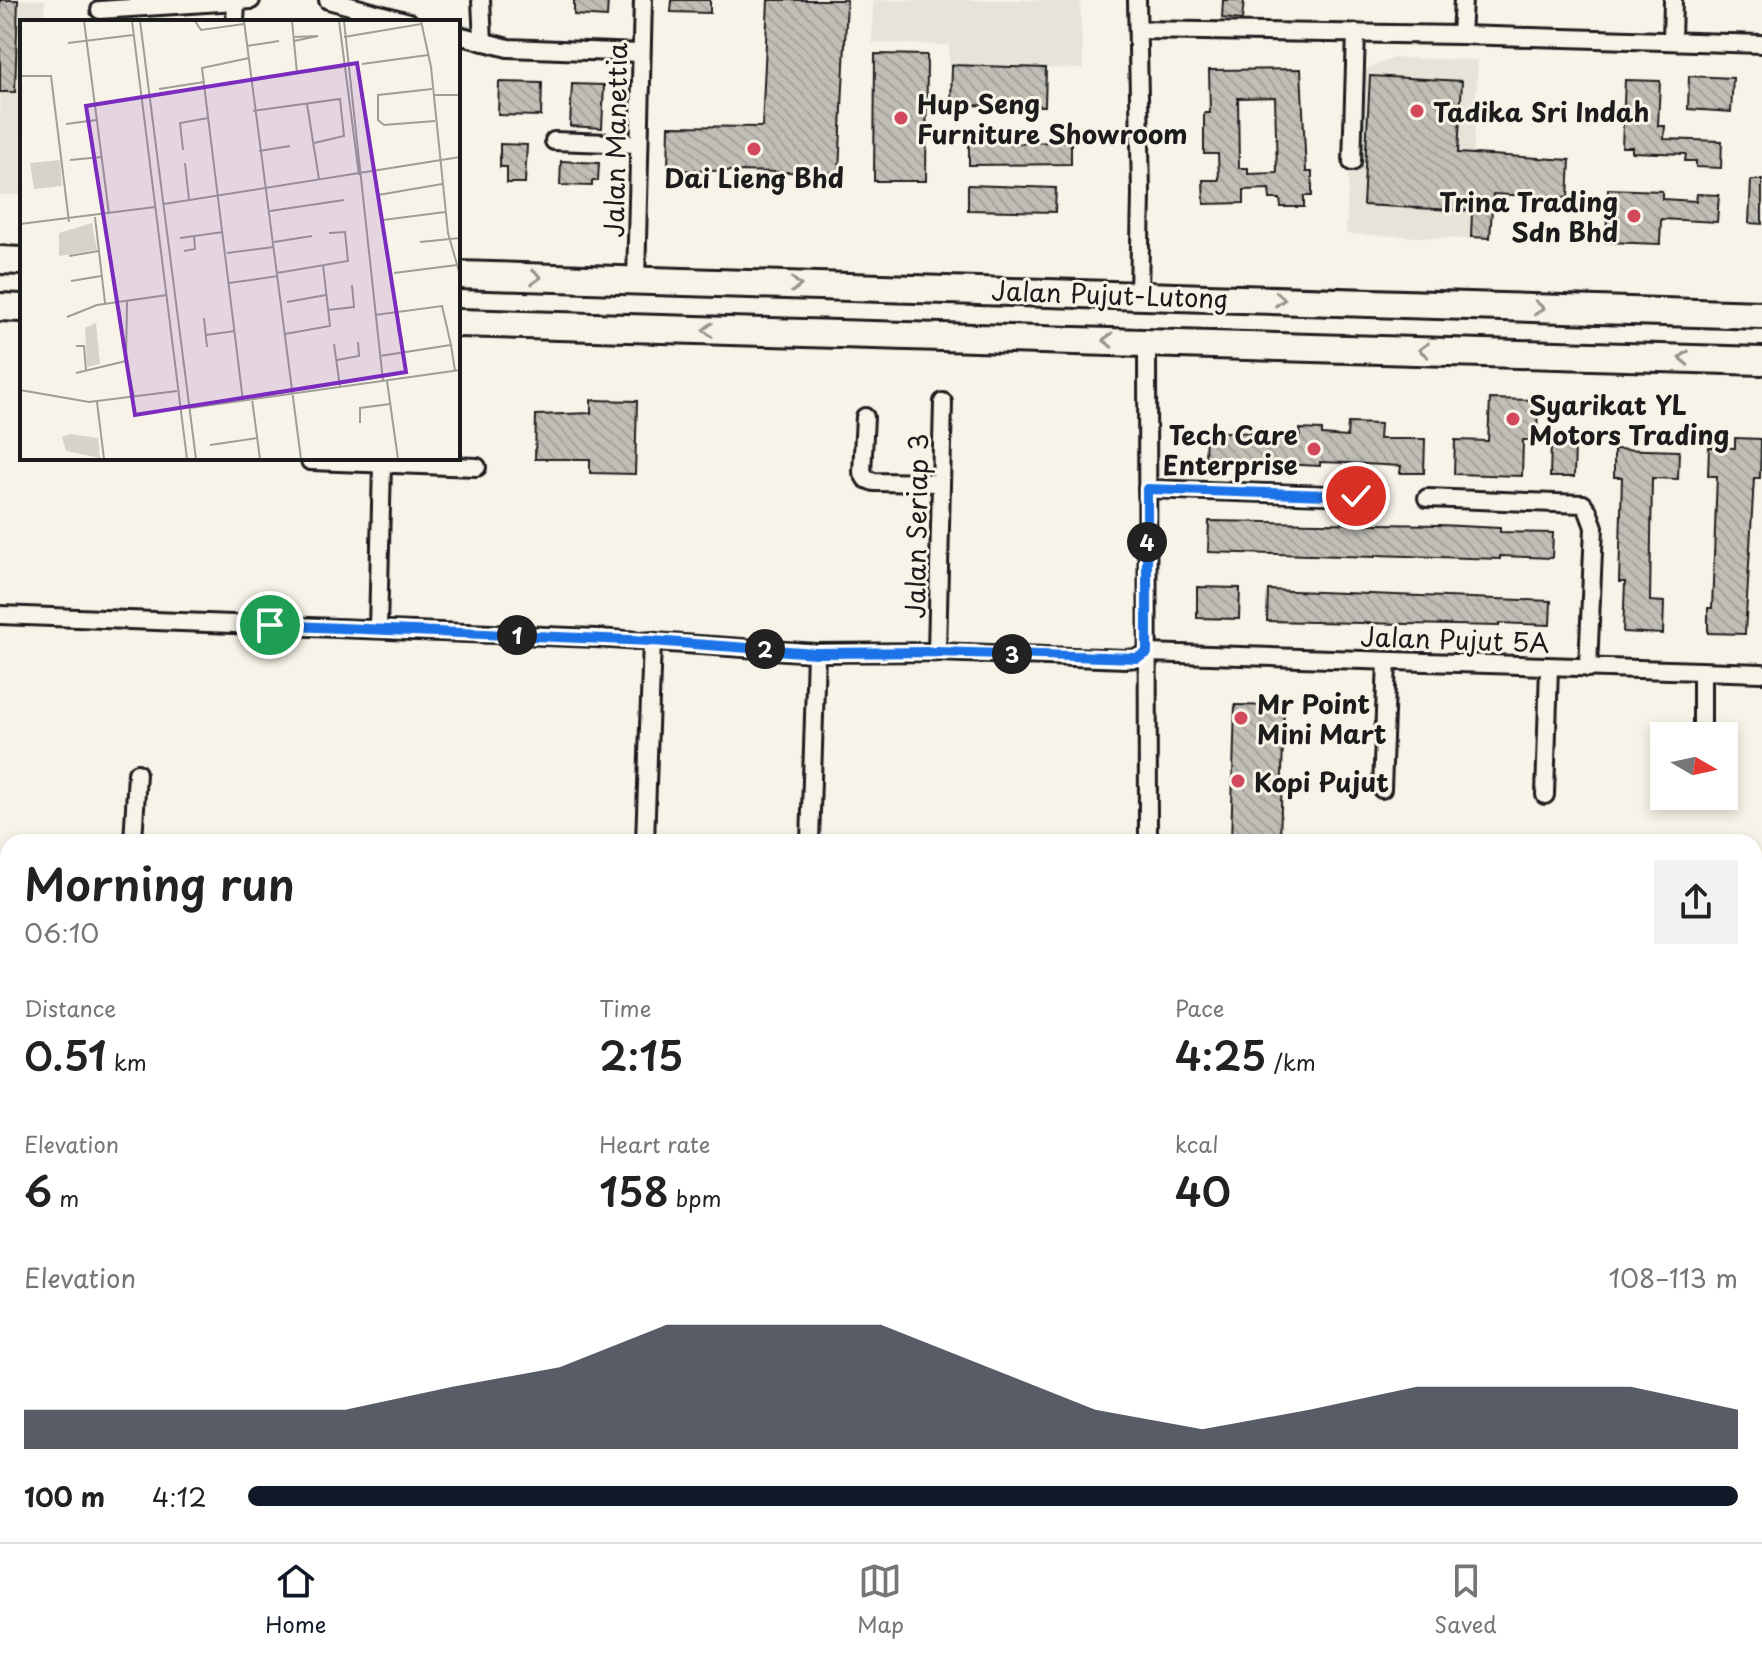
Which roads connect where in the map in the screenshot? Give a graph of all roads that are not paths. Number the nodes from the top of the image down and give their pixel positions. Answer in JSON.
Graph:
{"nodes":[{"id":1,"x":328,"y":0,"type":"edge"},
{"id":2,"x":481,"y":0,"type":"edge"},
{"id":3,"x":643,"y":0,"type":"edge"},
{"id":4,"x":1137,"y":0,"type":"edge"},
{"id":5,"x":1463,"y":0,"type":"edge"},
{"id":6,"x":1673,"y":0,"type":"edge"},
{"id":7,"x":244,"y":1,"type":"edge"},
{"id":8,"x":100,"y":11,"type":"edge"},
{"id":9,"x":390,"y":19,"type":"edge"},
{"id":10,"x":236,"y":20,"type":"edge"},
{"id":11,"x":1138,"y":30,"type":"junction"},
{"id":12,"x":1356,"y":33,"type":"junction"},
{"id":13,"x":1461,"y":35,"type":"junction"},
{"id":14,"x":460,"y":36,"type":"edge"},
{"id":15,"x":1672,"y":41,"type":"junction"},
{"id":16,"x":483,"y":42,"type":"junction"},
{"id":17,"x":1762,"y":44,"type":"edge"},
{"id":18,"x":640,"y":53,"type":"junction"},
{"id":19,"x":554,"y":141,"type":"dead end"},
{"id":20,"x":638,"y":144,"type":"junction"},
{"id":21,"x":1352,"y":162,"type":"dead end"},
{"id":22,"x":0,"y":260,"type":"edge"},
{"id":23,"x":20,"y":261,"type":"edge"},
{"id":24,"x":460,"y":275,"type":"edge"},
{"id":25,"x":636,"y":281,"type":"junction"},
{"id":26,"x":1139,"y":295,"type":"junction"},
{"id":27,"x":0,"y":307,"type":"edge"},
{"id":28,"x":20,"y":308,"type":"edge"},
{"id":29,"x":1762,"y":315,"type":"edge"},
{"id":30,"x":460,"y":323,"type":"edge"},
{"id":31,"x":1147,"y":342,"type":"junction"},
{"id":32,"x":1762,"y":361,"type":"edge"},
{"id":33,"x":943,"y":402,"type":"dead end"},
{"id":34,"x":865,"y":417,"type":"dead end"},
{"id":35,"x":310,"y":461,"type":"dead end"},
{"id":36,"x":382,"y":464,"type":"junction"},
{"id":37,"x":477,"y":467,"type":"dead end"},
{"id":38,"x":941,"y":483,"type":"junction"},
{"id":39,"x":1147,"y":489,"type":"junction"},
{"id":40,"x":1356,"y":496,"type":"dead end"},
{"id":41,"x":1427,"y":498,"type":"dead end"},
{"id":42,"x":0,"y":615,"type":"edge"},
{"id":43,"x":378,"y":629,"type":"junction"},
{"id":44,"x":652,"y":641,"type":"junction"},
{"id":45,"x":937,"y":652,"type":"junction"},
{"id":46,"x":816,"y":653,"type":"junction"},
{"id":47,"x":1147,"y":653,"type":"junction"},
{"id":48,"x":1387,"y":661,"type":"junction"},
{"id":49,"x":1549,"y":667,"type":"junction"},
{"id":50,"x":1588,"y":668,"type":"junction"},
{"id":51,"x":1702,"y":672,"type":"junction"},
{"id":52,"x":1762,"y":673,"type":"edge"},
{"id":53,"x":1702,"y":722,"type":"edge"},
{"id":54,"x":137,"y":773,"type":"dead end"},
{"id":55,"x":1382,"y":789,"type":"dead end"},
{"id":56,"x":1545,"y":795,"type":"dead end"},
{"id":57,"x":133,"y":834,"type":"edge"},
{"id":58,"x":645,"y":834,"type":"edge"},
{"id":59,"x":810,"y":834,"type":"edge"},
{"id":60,"x":1148,"y":834,"type":"edge"}],
"edges":[{"from":1,"to":9,"type":"street"},
{"from":2,"to":16,"type":"street"},
{"from":3,"to":18,"type":"street","name":"Jalan Manettia"},
{"from":4,"to":11,"type":"street"},
{"from":5,"to":13,"type":"street"},
{"from":6,"to":15,"type":"street"},
{"from":7,"to":8,"type":"street"},
{"from":7,"to":10,"type":"street"},
{"from":11,"to":12,"type":"street"},
{"from":11,"to":26,"type":"street"},
{"from":12,"to":13,"type":"street"},
{"from":12,"to":21,"type":"street"},
{"from":13,"to":15,"type":"street"},
{"from":14,"to":16,"type":"street"},
{"from":15,"to":17,"type":"street"},
{"from":16,"to":18,"type":"street"},
{"from":18,"to":20,"type":"street","name":"Jalan Manettia"},
{"from":19,"to":20,"type":"street"},
{"from":20,"to":25,"type":"street","name":"Jalan Manettia"},
{"from":22,"to":23,"type":"highway"},
{"from":24,"to":25,"type":"highway","name":"Jalan Pujut-Lutong","one_way":true},
{"from":25,"to":26,"type":"highway","name":"Jalan Pujut-Lutong","one_way":true},
{"from":26,"to":29,"type":"highway","name":"Jalan Pujut-Lutong","one_way":true},
{"from":27,"to":28,"type":"highway"},
{"from":31,"to":30,"type":"highway","name":"Jalan Pujut-Lutong","one_way":true},
{"from":32,"to":31,"type":"highway","name":"Jalan Pujut-Lutong","one_way":true},
{"from":31,"to":39,"type":"street"},
{"from":33,"to":38,"type":"street","name":"Jalan Seriap 3"},
{"from":34,"to":38,"type":"street"},
{"from":35,"to":36,"type":"street"},
{"from":36,"to":37,"type":"street"},
{"from":36,"to":43,"type":"street"},
{"from":38,"to":45,"type":"street","name":"Jalan Seriap 3"},
{"from":39,"to":40,"type":"street"},
{"from":39,"to":47,"type":"street"},
{"from":41,"to":50,"type":"street"},
{"from":42,"to":43,"type":"street","name":"Jalan Pujut 5A"},
{"from":43,"to":44,"type":"street","name":"Jalan Pujut 5A"},
{"from":44,"to":46,"type":"street","name":"Jalan Pujut 5A"},
{"from":44,"to":58,"type":"street"},
{"from":45,"to":46,"type":"street","name":"Jalan Pujut 5A"},
{"from":45,"to":47,"type":"street","name":"Jalan Pujut 5A"},
{"from":46,"to":59,"type":"street"},
{"from":47,"to":48,"type":"street","name":"Jalan Pujut 5A"},
{"from":47,"to":60,"type":"street"},
{"from":48,"to":49,"type":"street","name":"Jalan Pujut 5A"},
{"from":48,"to":55,"type":"street"},
{"from":49,"to":50,"type":"street","name":"Jalan Pujut 5A"},
{"from":49,"to":56,"type":"street"},
{"from":50,"to":51,"type":"street","name":"Jalan Pujut 5A"},
{"from":51,"to":52,"type":"street","name":"Jalan Pujut 5A"},
{"from":51,"to":53,"type":"street"},
{"from":54,"to":57,"type":"street"}]}
